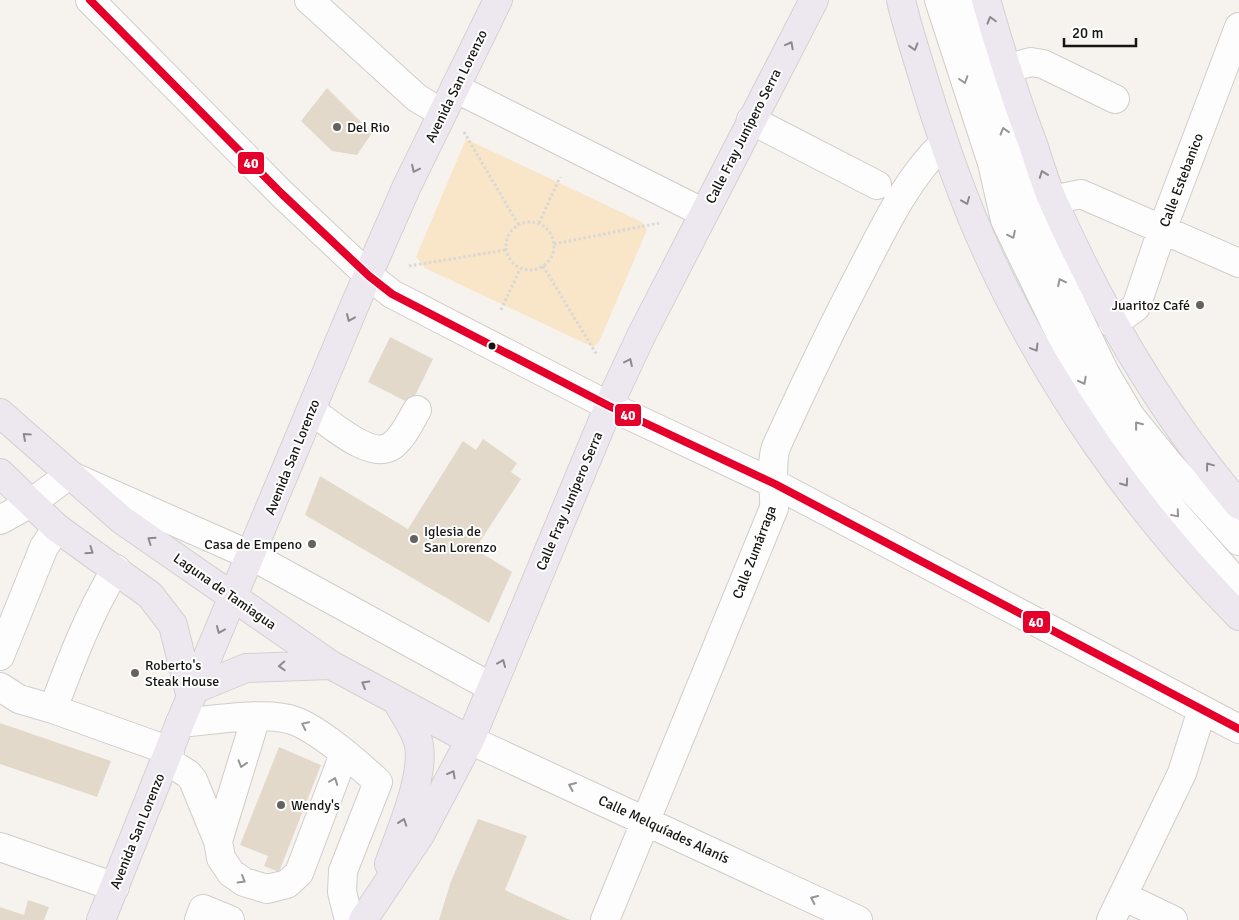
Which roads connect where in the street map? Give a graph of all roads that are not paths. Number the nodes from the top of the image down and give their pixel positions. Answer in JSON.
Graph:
{"nodes":[{"id":1,"x":90,"y":0,"type":"edge"},
{"id":2,"x":309,"y":0,"type":"edge"},
{"id":3,"x":498,"y":0,"type":"edge"},
{"id":4,"x":814,"y":0,"type":"edge"},
{"id":5,"x":901,"y":0,"type":"edge"},
{"id":6,"x":939,"y":0,"type":"edge"},
{"id":7,"x":964,"y":0,"type":"edge"},
{"id":8,"x":986,"y":0,"type":"edge"},
{"id":9,"x":1239,"y":27,"type":"edge"},
{"id":10,"x":1006,"y":69,"type":"junction"},
{"id":11,"x":1230,"y":77,"type":"edge"},
{"id":12,"x":454,"y":88,"type":"junction"},
{"id":13,"x":1115,"y":99,"type":"dead end"},
{"id":14,"x":442,"y":113,"type":"junction"},
{"id":15,"x":751,"y":120,"type":"junction"},
{"id":16,"x":944,"y":144,"type":"junction"},
{"id":17,"x":877,"y":185,"type":"dead end"},
{"id":18,"x":1052,"y":200,"type":"junction"},
{"id":19,"x":704,"y":213,"type":"junction"},
{"id":20,"x":1162,"y":230,"type":"junction"},
{"id":21,"x":1239,"y":263,"type":"edge"},
{"id":22,"x":368,"y":276,"type":"junction"},
{"id":23,"x":1113,"y":324,"type":"junction"},
{"id":24,"x":609,"y":406,"type":"junction"},
{"id":25,"x":310,"y":410,"type":"junction"},
{"id":26,"x":417,"y":410,"type":"dead end"},
{"id":27,"x":0,"y":413,"type":"edge"},
{"id":28,"x":0,"y":474,"type":"edge"},
{"id":29,"x":69,"y":475,"type":"junction"},
{"id":30,"x":775,"y":484,"type":"junction"},
{"id":31,"x":31,"y":503,"type":"junction"},
{"id":32,"x":1239,"y":505,"type":"edge"},
{"id":33,"x":0,"y":520,"type":"edge"},
{"id":34,"x":57,"y":528,"type":"junction"},
{"id":35,"x":1239,"y":541,"type":"edge"},
{"id":36,"x":252,"y":556,"type":"junction"},
{"id":37,"x":116,"y":569,"type":"junction"},
{"id":38,"x":1239,"y":585,"type":"edge"},
{"id":39,"x":234,"y":598,"type":"junction"},
{"id":40,"x":1239,"y":616,"type":"edge"},
{"id":41,"x":0,"y":656,"type":"edge"},
{"id":42,"x":331,"y":665,"type":"junction"},
{"id":43,"x":0,"y":687,"type":"edge"},
{"id":44,"x":491,"y":687,"type":"junction"},
{"id":45,"x":193,"y":693,"type":"junction"},
{"id":46,"x":398,"y":703,"type":"junction"},
{"id":47,"x":53,"y":709,"type":"junction"},
{"id":48,"x":1202,"y":710,"type":"junction"},
{"id":49,"x":256,"y":717,"type":"junction"},
{"id":50,"x":180,"y":723,"type":"junction"},
{"id":51,"x":1239,"y":729,"type":"edge"},
{"id":52,"x":470,"y":740,"type":"junction"},
{"id":53,"x":344,"y":754,"type":"junction"},
{"id":54,"x":168,"y":756,"type":"junction"},
{"id":55,"x":378,"y":782,"type":"junction"},
{"id":56,"x":412,"y":796,"type":"junction"},
{"id":57,"x":645,"y":820,"type":"junction"},
{"id":58,"x":218,"y":841,"type":"junction"},
{"id":59,"x":0,"y":847,"type":"edge"},
{"id":60,"x":115,"y":887,"type":"junction"},
{"id":61,"x":1117,"y":908,"type":"edge"},
{"id":62,"x":370,"y":911,"type":"edge"},
{"id":63,"x":101,"y":920,"type":"edge"},
{"id":64,"x":199,"y":920,"type":"edge"},
{"id":65,"x":230,"y":920,"type":"edge"},
{"id":66,"x":349,"y":920,"type":"edge"},
{"id":67,"x":605,"y":920,"type":"edge"},
{"id":68,"x":858,"y":920,"type":"edge"},
{"id":69,"x":1173,"y":920,"type":"edge"}],
"edges":[{"from":1,"to":22,"type":"street"},
{"from":2,"to":14,"type":"street"},
{"from":3,"to":12,"type":"main road","name":"Avenida San Lorenzo"},
{"from":15,"to":4,"type":"main road","name":"Calle Fray Junípero Serra","one_way":true},
{"from":5,"to":16,"type":"main road","one_way":true},
{"from":6,"to":38,"type":"street","one_way":true},
{"from":35,"to":7,"type":"street","one_way":true},
{"from":10,"to":8,"type":"main road","one_way":true},
{"from":9,"to":11,"type":"street","name":"Calle Estebanico"},
{"from":10,"to":13,"type":"street"},
{"from":18,"to":10,"type":"main road","one_way":true},
{"from":11,"to":20,"type":"street","name":"Calle Estebanico"},
{"from":12,"to":14,"type":"main road","name":"Avenida San Lorenzo"},
{"from":12,"to":19,"type":"street"},
{"from":14,"to":22,"type":"main road","name":"Avenida San Lorenzo","one_way":true},
{"from":15,"to":17,"type":"street"},
{"from":15,"to":19,"type":"main road","name":"Calle Fray Junípero Serra"},
{"from":16,"to":30,"type":"street","name":"Calle Zumárraga"},
{"from":16,"to":40,"type":"main road","one_way":true},
{"from":18,"to":20,"type":"street"},
{"from":18,"to":23,"type":"main road"},
{"from":24,"to":19,"type":"main road","name":"Calle Fray Junípero Serra","one_way":true},
{"from":20,"to":21,"type":"street"},
{"from":20,"to":23,"type":"street","name":"Calle Estebanico"},
{"from":22,"to":24,"type":"street"},
{"from":22,"to":25,"type":"main road","name":"Avenida San Lorenzo","one_way":true},
{"from":32,"to":23,"type":"main road","one_way":true},
{"from":24,"to":30,"type":"street"},
{"from":44,"to":24,"type":"main road","name":"Calle Fray Junípero Serra","one_way":true},
{"from":25,"to":26,"type":"street"},
{"from":25,"to":36,"type":"main road","name":"Avenida San Lorenzo"},
{"from":29,"to":27,"type":"main road","name":"Laguna de Tamiagua","one_way":true},
{"from":28,"to":31,"type":"main road"},
{"from":29,"to":31,"type":"street"},
{"from":29,"to":36,"type":"street"},
{"from":39,"to":29,"type":"main road","name":"Laguna de Tamiagua","one_way":true},
{"from":30,"to":48,"type":"street"},
{"from":30,"to":57,"type":"street","name":"Calle Zumárraga"},
{"from":31,"to":33,"type":"street"},
{"from":31,"to":34,"type":"main road"},
{"from":34,"to":37,"type":"main road","one_way":true},
{"from":34,"to":41,"type":"street"},
{"from":36,"to":39,"type":"main road","name":"Avenida San Lorenzo"},
{"from":36,"to":44,"type":"street"},
{"from":37,"to":45,"type":"main road"},
{"from":37,"to":47,"type":"street"},
{"from":39,"to":42,"type":"main road","name":"Laguna de Tamiagua"},
{"from":39,"to":45,"type":"main road","name":"Avenida San Lorenzo","one_way":true},
{"from":42,"to":45,"type":"main road","one_way":true},
{"from":46,"to":42,"type":"main road","name":"Laguna de Tamiagua","one_way":true},
{"from":43,"to":47,"type":"street"},
{"from":44,"to":52,"type":"main road","name":"Calle Fray Junípero Serra"},
{"from":45,"to":50,"type":"main road","name":"Avenida San Lorenzo"},
{"from":46,"to":52,"type":"main road","name":"Laguna de Tamiagua"},
{"from":46,"to":56,"type":"main road"},
{"from":47,"to":54,"type":"street"},
{"from":48,"to":51,"type":"street"},
{"from":48,"to":61,"type":"street"},
{"from":49,"to":50,"type":"street"},
{"from":53,"to":49,"type":"street","one_way":true},
{"from":49,"to":58,"type":"street","one_way":true},
{"from":50,"to":54,"type":"main road","name":"Avenida San Lorenzo"},
{"from":57,"to":52,"type":"street","name":"Calle Melquíades Alanís","one_way":true},
{"from":62,"to":52,"type":"main road","name":"Calle Fray Junípero Serra","one_way":true},
{"from":53,"to":55,"type":"street"},
{"from":58,"to":53,"type":"street","one_way":true},
{"from":54,"to":58,"type":"street"},
{"from":54,"to":60,"type":"main road","name":"Avenida San Lorenzo"},
{"from":55,"to":56,"type":"street"},
{"from":55,"to":66,"type":"street"},
{"from":62,"to":56,"type":"main road","one_way":true},
{"from":57,"to":67,"type":"street","name":"Calle Zumárraga"},
{"from":68,"to":57,"type":"street","name":"Calle Melquíades Alanís","one_way":true},
{"from":59,"to":60,"type":"street"},
{"from":60,"to":63,"type":"main road","name":"Avenida San Lorenzo"},
{"from":61,"to":69,"type":"street"},
{"from":64,"to":65,"type":"street"}]}
